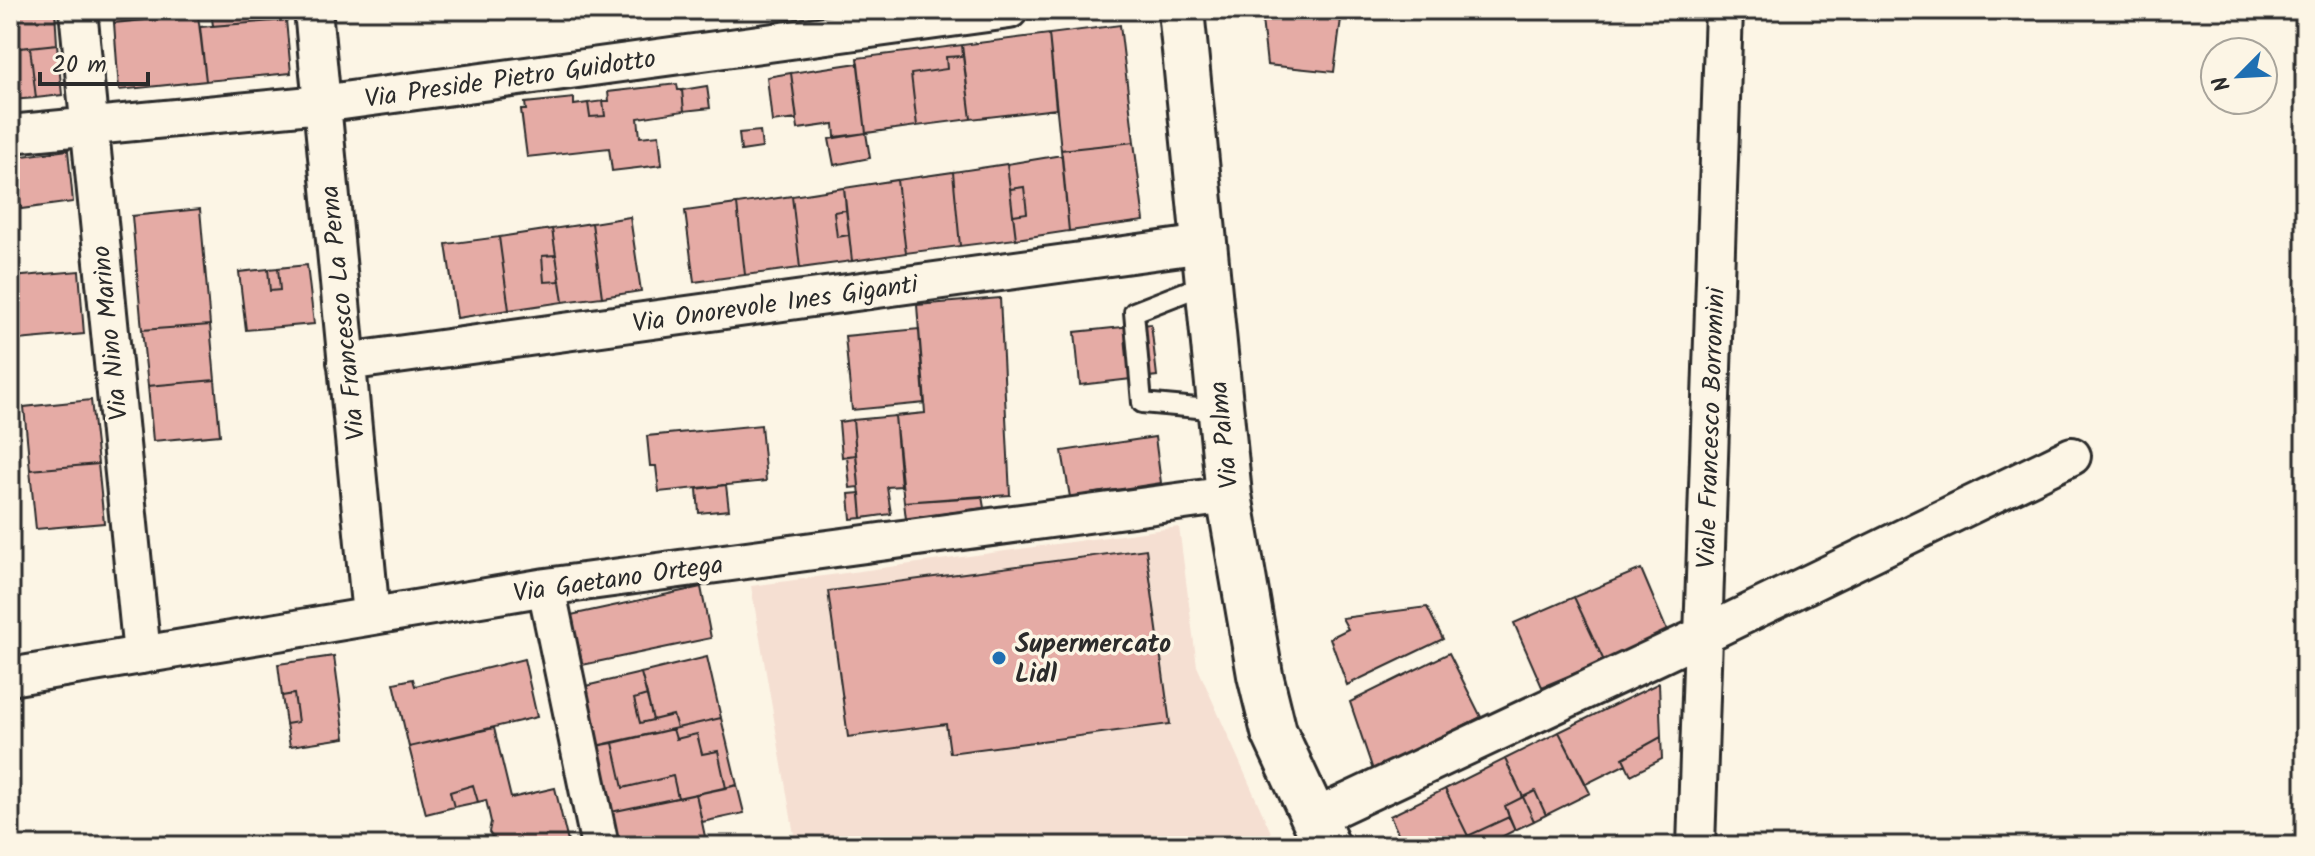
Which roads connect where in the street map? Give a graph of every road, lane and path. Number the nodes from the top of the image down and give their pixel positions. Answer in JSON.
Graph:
{"nodes":[{"id":1,"x":78,"y":10,"type":"edge"},
{"id":2,"x":313,"y":10,"type":"edge"},
{"id":3,"x":1009,"y":10,"type":"edge"},
{"id":4,"x":1181,"y":10,"type":"edge"},
{"id":5,"x":1724,"y":10,"type":"edge"},
{"id":6,"x":321,"y":104,"type":"junction"},
{"id":7,"x":88,"y":126,"type":"junction"},
{"id":8,"x":10,"y":134,"type":"edge"},
{"id":9,"x":1206,"y":263,"type":"junction"},
{"id":10,"x":346,"y":362,"type":"junction"},
{"id":11,"x":1221,"y":410,"type":"junction"},
{"id":12,"x":2072,"y":456,"type":"dead end"},
{"id":13,"x":1229,"y":495,"type":"junction"},
{"id":14,"x":546,"y":587,"type":"junction"},
{"id":15,"x":371,"y":616,"type":"junction"},
{"id":16,"x":1703,"y":635,"type":"junction"},
{"id":17,"x":142,"y":655,"type":"junction"},
{"id":18,"x":10,"y":677,"type":"edge"},
{"id":19,"x":1321,"y":832,"type":"edge"},
{"id":20,"x":600,"y":846,"type":"edge"},
{"id":21,"x":1696,"y":846,"type":"edge"}],
"edges":[{"from":1,"to":7,"type":"street","name":"Via Nino Marino"},
{"from":2,"to":6,"type":"street","name":"Via Francesco La Perna"},
{"from":3,"to":6,"type":"street","name":"Via Preside Pietro Guidotto"},
{"from":4,"to":9,"type":"main road","name":"Via Palma"},
{"from":5,"to":16,"type":"street","name":"Viale Francesco Borromini"},
{"from":6,"to":7,"type":"street","name":"Via Preside Pietro Guidotto"},
{"from":6,"to":10,"type":"street","name":"Via Francesco La Perna"},
{"from":7,"to":8,"type":"street","name":"Via Preside Pietro Guidotto"},
{"from":7,"to":17,"type":"street","name":"Via Nino Marino"},
{"from":9,"to":10,"type":"street","name":"Via Onorevole Ines Giganti"},
{"from":9,"to":11,"type":"main road","name":"Via Palma"},
{"from":9,"to":11,"type":"lane"},
{"from":10,"to":15,"type":"street","name":"Via Francesco La Perna"},
{"from":11,"to":13,"type":"main road","name":"Via Palma"},
{"from":12,"to":16,"type":"street"},
{"from":13,"to":14,"type":"street","name":"Via Gaetano Ortega"},
{"from":13,"to":19,"type":"main road","name":"Via Palma"},
{"from":14,"to":15,"type":"street","name":"Via Gaetano Ortega"},
{"from":14,"to":20,"type":"street"},
{"from":15,"to":17,"type":"street","name":"Via Gaetano Ortega"},
{"from":16,"to":19,"type":"street"},
{"from":16,"to":21,"type":"street","name":"Viale Francesco Borromini"},
{"from":17,"to":18,"type":"street","name":"Via Gaetano Ortega"}]}
